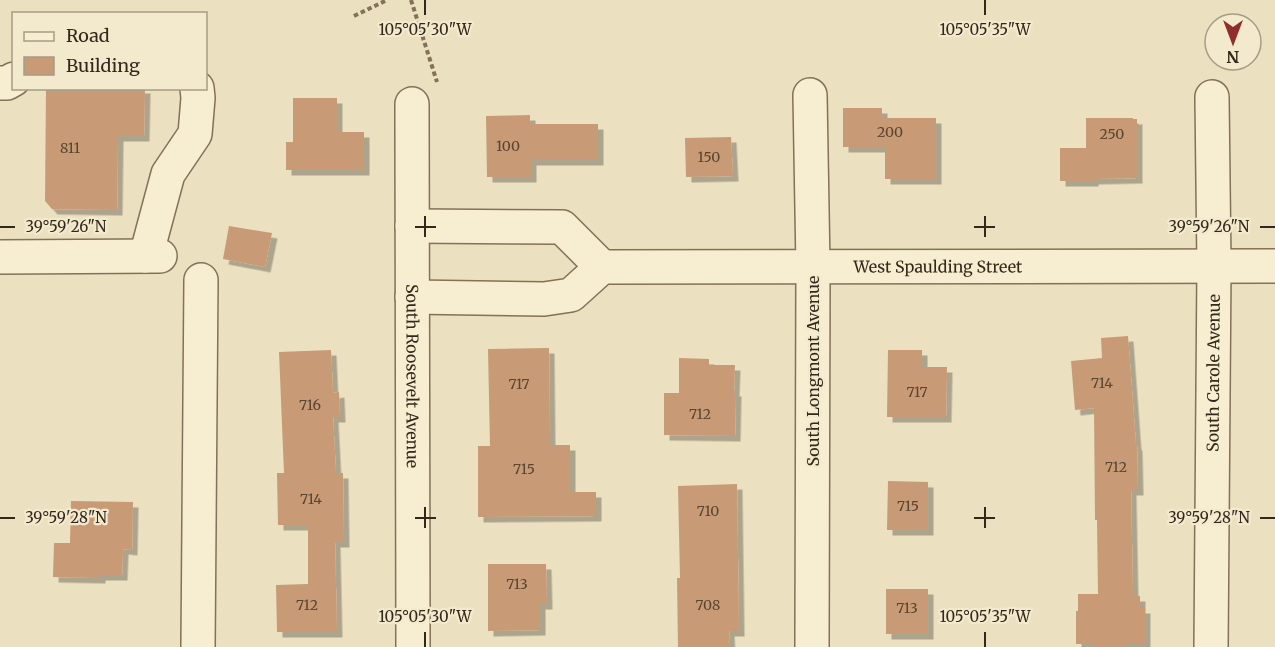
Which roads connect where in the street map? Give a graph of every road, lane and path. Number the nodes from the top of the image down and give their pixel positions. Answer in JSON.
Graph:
{"nodes":[{"id":1,"x":387,"y":0,"type":"edge"},
{"id":2,"x":411,"y":0,"type":"edge"},
{"id":3,"x":354,"y":16,"type":"dead end"},
{"id":4,"x":197,"y":90,"type":"edge"},
{"id":5,"x":810,"y":95,"type":"dead end"},
{"id":6,"x":1212,"y":97,"type":"dead end"},
{"id":7,"x":412,"y":104,"type":"joint"},
{"id":8,"x":412,"y":226,"type":"junction"},
{"id":9,"x":0,"y":257,"type":"edge"},
{"id":10,"x":1214,"y":266,"type":"junction"},
{"id":11,"x":1275,"y":266,"type":"edge"},
{"id":12,"x":602,"y":267,"type":"junction"},
{"id":13,"x":813,"y":267,"type":"junction"},
{"id":14,"x":201,"y":280,"type":"dead end"},
{"id":15,"x":412,"y":297,"type":"junction"},
{"id":16,"x":198,"y":647,"type":"edge"},
{"id":17,"x":413,"y":647,"type":"edge"},
{"id":18,"x":812,"y":647,"type":"edge"},
{"id":19,"x":1211,"y":647,"type":"edge"}],
"edges":[{"from":1,"to":3,"type":"path"},
{"from":2,"to":7,"type":"path"},
{"from":4,"to":9,"type":"street"},
{"from":5,"to":13,"type":"street","name":"South Longmont Avenue"},
{"from":6,"to":10,"type":"street","name":"South Carole Avenue"},
{"from":7,"to":8,"type":"street","name":"South Roosevelt Avenue"},
{"from":8,"to":12,"type":"street"},
{"from":8,"to":15,"type":"street","name":"South Roosevelt Avenue"},
{"from":10,"to":11,"type":"street","name":"West Spaulding Street"},
{"from":10,"to":13,"type":"street","name":"West Spaulding Street"},
{"from":10,"to":19,"type":"street","name":"South Carole Avenue"},
{"from":12,"to":13,"type":"street","name":"West Spaulding Street"},
{"from":12,"to":15,"type":"street"},
{"from":13,"to":18,"type":"street","name":"South Longmont Avenue"},
{"from":14,"to":16,"type":"street"},
{"from":15,"to":17,"type":"street","name":"South Roosevelt Avenue"}]}
